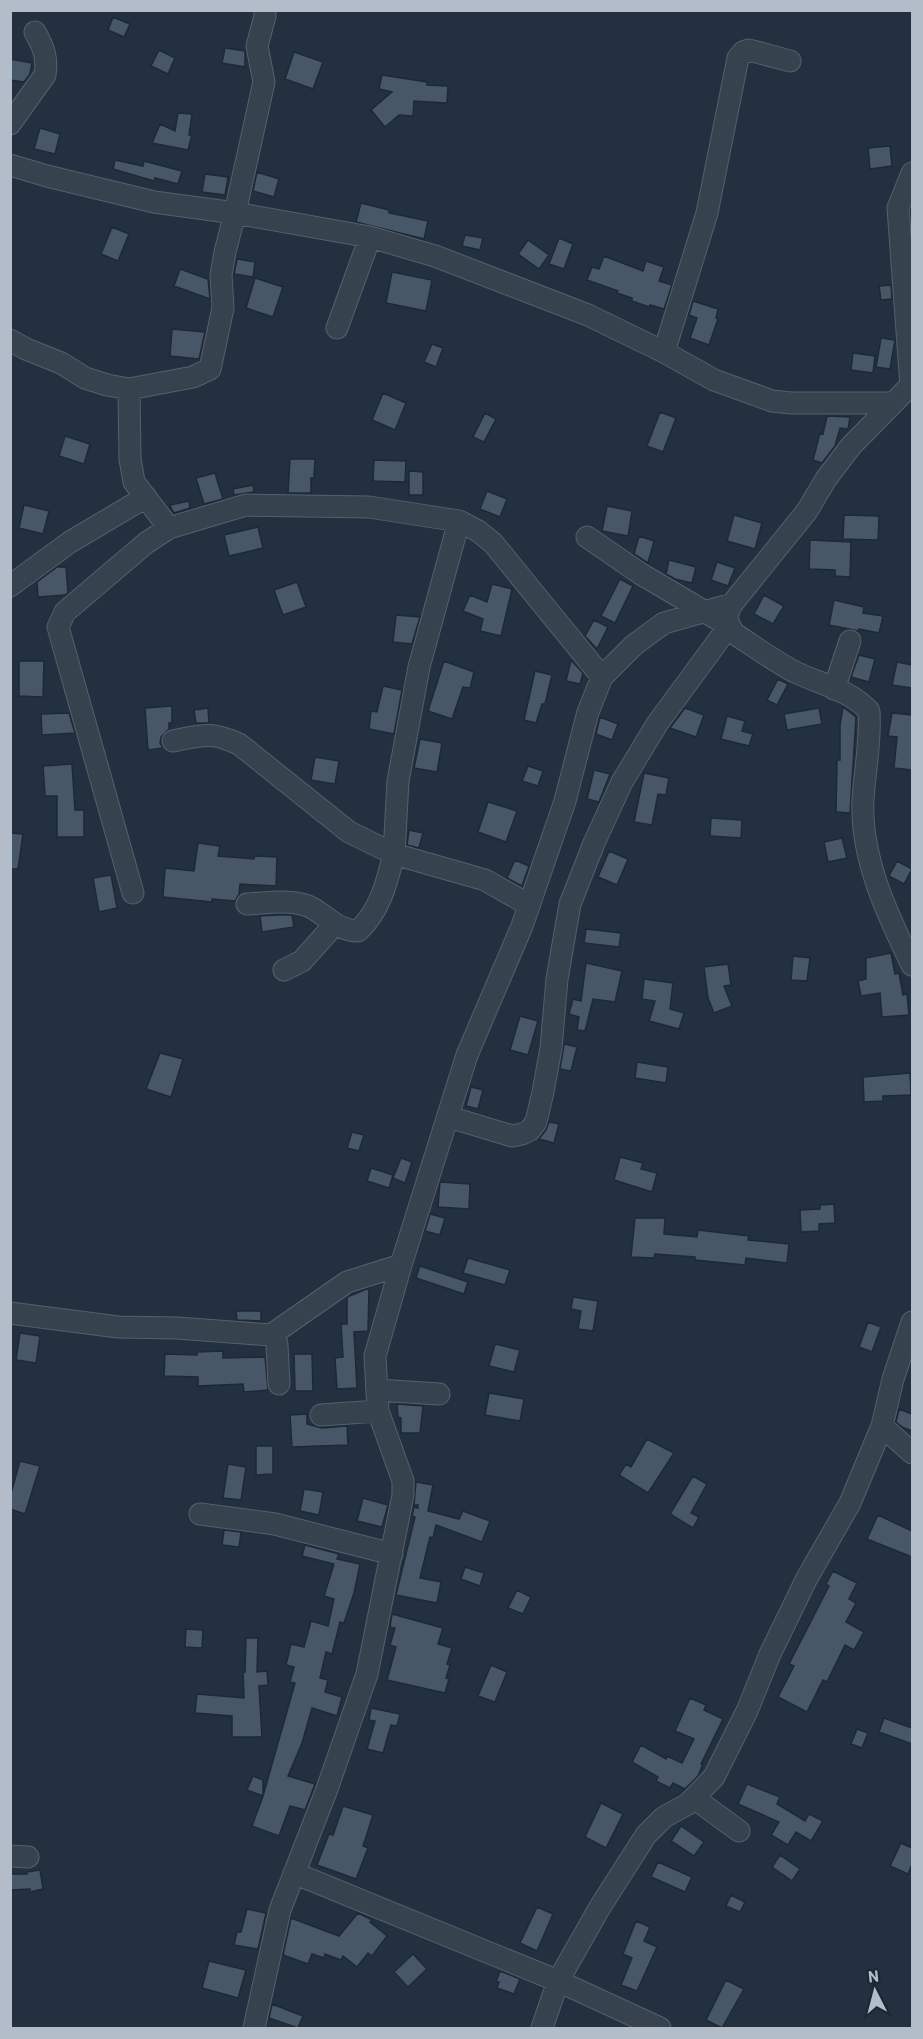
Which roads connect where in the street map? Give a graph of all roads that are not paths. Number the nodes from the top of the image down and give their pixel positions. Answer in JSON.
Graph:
{"nodes":[{"id":1,"x":265,"y":10,"type":"edge"},
{"id":2,"x":35,"y":32,"type":"dead end"},
{"id":3,"x":790,"y":61,"type":"dead end"},
{"id":4,"x":10,"y":124,"type":"edge"},
{"id":5,"x":10,"y":165,"type":"edge"},
{"id":6,"x":912,"y":173,"type":"edge"},
{"id":7,"x":236,"y":213,"type":"junction"},
{"id":8,"x":370,"y":237,"type":"junction"},
{"id":9,"x":337,"y":328,"type":"dead end"},
{"id":10,"x":10,"y":339,"type":"edge"},
{"id":11,"x":664,"y":352,"type":"junction"},
{"id":12,"x":912,"y":385,"type":"edge"},
{"id":13,"x":129,"y":389,"type":"junction"},
{"id":14,"x":892,"y":403,"type":"junction"},
{"id":15,"x":146,"y":497,"type":"junction"},
{"id":16,"x":459,"y":521,"type":"junction"},
{"id":17,"x":169,"y":528,"type":"junction"},
{"id":18,"x":587,"y":537,"type":"dead end"},
{"id":19,"x":10,"y":586,"type":"edge"},
{"id":20,"x":732,"y":604,"type":"junction"},
{"id":21,"x":705,"y":613,"type":"junction"},
{"id":22,"x":729,"y":626,"type":"junction"},
{"id":23,"x":850,"y":641,"type":"dead end"},
{"id":24,"x":602,"y":677,"type":"junction"},
{"id":25,"x":834,"y":689,"type":"junction"},
{"id":26,"x":173,"y":741,"type":"dead end"},
{"id":27,"x":394,"y":854,"type":"junction"},
{"id":28,"x":133,"y":893,"type":"dead end"},
{"id":29,"x":247,"y":904,"type":"dead end"},
{"id":30,"x":530,"y":905,"type":"junction"},
{"id":31,"x":335,"y":924,"type":"junction"},
{"id":32,"x":912,"y":965,"type":"edge"},
{"id":33,"x":284,"y":970,"type":"dead end"},
{"id":34,"x":449,"y":1117,"type":"junction"},
{"id":35,"x":401,"y":1265,"type":"junction"},
{"id":36,"x":10,"y":1313,"type":"edge"},
{"id":37,"x":912,"y":1322,"type":"edge"},
{"id":38,"x":271,"y":1335,"type":"junction"},
{"id":39,"x":279,"y":1384,"type":"dead end"},
{"id":40,"x":377,"y":1390,"type":"junction"},
{"id":41,"x":439,"y":1394,"type":"dead end"},
{"id":42,"x":378,"y":1411,"type":"junction"},
{"id":43,"x":321,"y":1415,"type":"dead end"},
{"id":44,"x":882,"y":1426,"type":"junction"},
{"id":45,"x":912,"y":1453,"type":"edge"},
{"id":46,"x":200,"y":1514,"type":"dead end"},
{"id":47,"x":392,"y":1554,"type":"junction"},
{"id":48,"x":694,"y":1798,"type":"junction"},
{"id":49,"x":738,"y":1832,"type":"dead end"},
{"id":50,"x":294,"y":1873,"type":"junction"},
{"id":51,"x":558,"y":1981,"type":"junction"},
{"id":52,"x":254,"y":2028,"type":"edge"},
{"id":53,"x":542,"y":2028,"type":"edge"},
{"id":54,"x":660,"y":2028,"type":"edge"}],
"edges":[{"from":1,"to":7,"type":"street"},
{"from":2,"to":4,"type":"street"},
{"from":3,"to":11,"type":"street"},
{"from":5,"to":7,"type":"street"},
{"from":6,"to":12,"type":"street"},
{"from":7,"to":8,"type":"street"},
{"from":7,"to":13,"type":"street"},
{"from":8,"to":9,"type":"street"},
{"from":8,"to":11,"type":"street"},
{"from":10,"to":13,"type":"street"},
{"from":11,"to":14,"type":"street"},
{"from":12,"to":14,"type":"street"},
{"from":13,"to":15,"type":"street"},
{"from":14,"to":20,"type":"street"},
{"from":15,"to":17,"type":"street"},
{"from":15,"to":19,"type":"street"},
{"from":16,"to":17,"type":"street"},
{"from":16,"to":24,"type":"street"},
{"from":16,"to":27,"type":"street"},
{"from":17,"to":28,"type":"street"},
{"from":18,"to":21,"type":"street"},
{"from":20,"to":21,"type":"street"},
{"from":20,"to":22,"type":"street"},
{"from":21,"to":22,"type":"street"},
{"from":21,"to":24,"type":"street"},
{"from":22,"to":25,"type":"street"},
{"from":22,"to":34,"type":"street"},
{"from":23,"to":25,"type":"street"},
{"from":24,"to":30,"type":"street"},
{"from":25,"to":32,"type":"street"},
{"from":26,"to":27,"type":"street"},
{"from":27,"to":30,"type":"street"},
{"from":27,"to":31,"type":"street"},
{"from":29,"to":31,"type":"street"},
{"from":30,"to":34,"type":"street"},
{"from":31,"to":33,"type":"street"},
{"from":34,"to":35,"type":"street"},
{"from":35,"to":38,"type":"street"},
{"from":35,"to":40,"type":"street"},
{"from":36,"to":38,"type":"street"},
{"from":37,"to":44,"type":"street"},
{"from":38,"to":39,"type":"street"},
{"from":40,"to":41,"type":"street"},
{"from":40,"to":42,"type":"street"},
{"from":42,"to":43,"type":"street"},
{"from":42,"to":47,"type":"street"},
{"from":44,"to":45,"type":"street"},
{"from":44,"to":48,"type":"street"},
{"from":46,"to":47,"type":"street"},
{"from":47,"to":50,"type":"street"},
{"from":48,"to":49,"type":"street"},
{"from":48,"to":51,"type":"street"},
{"from":50,"to":51,"type":"street"},
{"from":50,"to":52,"type":"street"},
{"from":51,"to":53,"type":"street"},
{"from":51,"to":54,"type":"street"}]}
